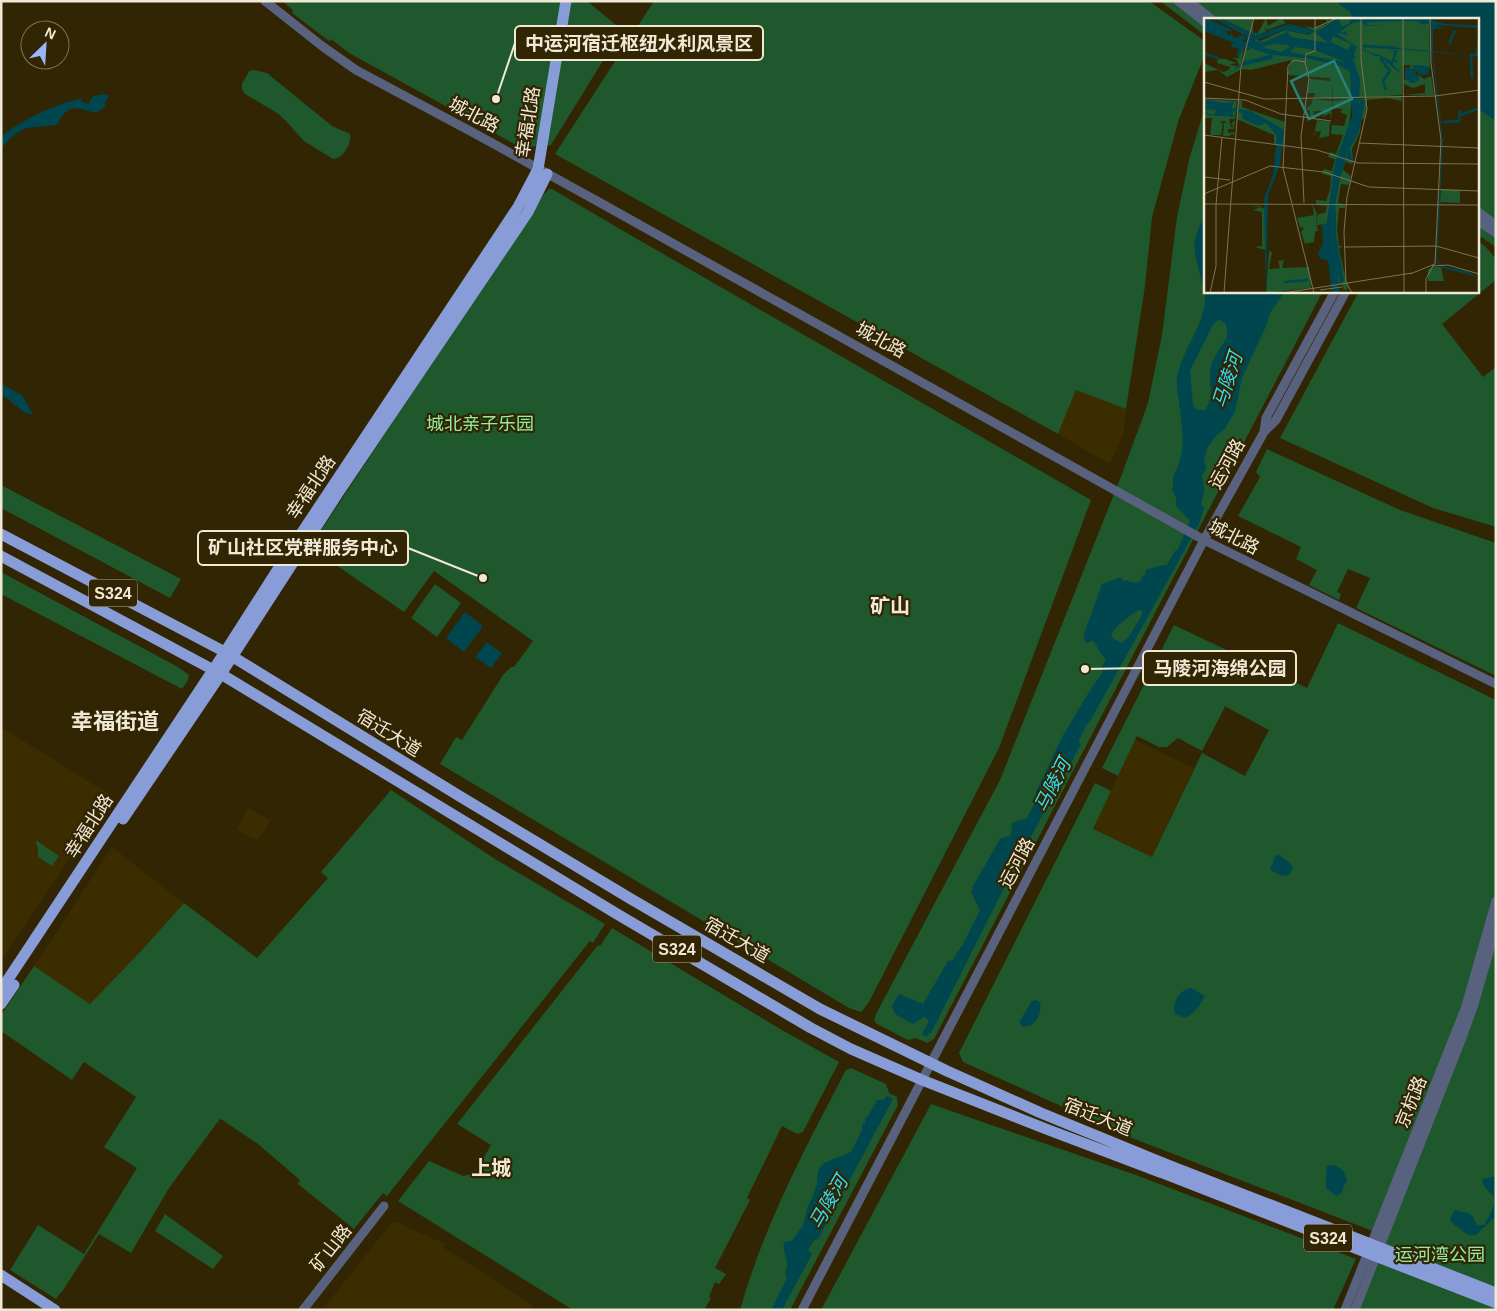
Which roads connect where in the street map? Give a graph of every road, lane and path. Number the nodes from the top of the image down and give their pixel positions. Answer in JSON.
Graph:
{"nodes":[{"id":1,"x":265,"y":1,"type":"edge"},
{"id":2,"x":566,"y":1,"type":"edge"},
{"id":3,"x":1178,"y":1,"type":"edge"},
{"id":4,"x":1189,"y":1,"type":"edge"},
{"id":5,"x":1210,"y":18,"type":"edge"},
{"id":6,"x":1204,"y":21,"type":"edge"},
{"id":7,"x":543,"y":171,"type":"junction"},
{"id":8,"x":1480,"y":213,"type":"edge"},
{"id":9,"x":1480,"y":222,"type":"edge"},
{"id":10,"x":1496,"y":225,"type":"edge"},
{"id":11,"x":1496,"y":234,"type":"edge"},
{"id":12,"x":1334,"y":292,"type":"edge"},
{"id":13,"x":1345,"y":292,"type":"edge"},
{"id":14,"x":1264,"y":432,"type":"junction"},
{"id":15,"x":1,"y":534,"type":"edge"},
{"id":16,"x":1204,"y":540,"type":"junction"},
{"id":17,"x":1,"y":556,"type":"edge"},
{"id":18,"x":229,"y":654,"type":"junction"},
{"id":19,"x":217,"y":672,"type":"junction"},
{"id":20,"x":1496,"y":684,"type":"edge"},
{"id":21,"x":1496,"y":901,"type":"edge"},
{"id":22,"x":1496,"y":928,"type":"edge"},
{"id":23,"x":1,"y":990,"type":"edge"},
{"id":24,"x":1,"y":1004,"type":"edge"},
{"id":25,"x":930,"y":1063,"type":"junction"},
{"id":26,"x":922,"y":1080,"type":"junction"},
{"id":27,"x":1162,"y":1168,"type":"junction"},
{"id":28,"x":384,"y":1206,"type":"dead end"},
{"id":29,"x":1,"y":1275,"type":"edge"},
{"id":30,"x":1,"y":1282,"type":"edge"},
{"id":31,"x":1496,"y":1293,"type":"edge"},
{"id":32,"x":1496,"y":1303,"type":"edge"},
{"id":33,"x":43,"y":1310,"type":"edge"},
{"id":34,"x":55,"y":1310,"type":"edge"},
{"id":35,"x":303,"y":1310,"type":"edge"},
{"id":36,"x":802,"y":1310,"type":"edge"},
{"id":37,"x":1344,"y":1310,"type":"edge"},
{"id":38,"x":1355,"y":1310,"type":"edge"}],
"edges":[{"from":1,"to":7,"type":"street","name":"城北路"},
{"from":2,"to":7,"type":"main road","name":"幸福北路"},
{"from":3,"to":6,"type":"street"},
{"from":4,"to":5,"type":"street"},
{"from":7,"to":16,"type":"street","name":"城北路"},
{"from":7,"to":18,"type":"main road","name":"幸福北路"},
{"from":8,"to":10,"type":"street"},
{"from":9,"to":11,"type":"street"},
{"from":12,"to":14,"type":"street","name":"运河路"},
{"from":13,"to":14,"type":"street","name":"运河路"},
{"from":14,"to":16,"type":"street","name":"运河路"},
{"from":15,"to":18,"type":"main road","name":"宿迁大道","number":"S324"},
{"from":16,"to":20,"type":"street","name":"城北路"},
{"from":16,"to":25,"type":"street","name":"运河路"},
{"from":17,"to":19,"type":"main road","name":"宿迁大道","number":"S324"},
{"from":18,"to":19,"type":"main road","name":"幸福北路"},
{"from":18,"to":25,"type":"main road","name":"宿迁大道","number":"S324"},
{"from":19,"to":23,"type":"main road","name":"幸福北路"},
{"from":19,"to":24,"type":"main road","name":"幸福北路"},
{"from":19,"to":26,"type":"main road","name":"宿迁大道","number":"S324"},
{"from":21,"to":37,"type":"street","name":"京杭路"},
{"from":22,"to":38,"type":"street","name":"京杭路"},
{"from":25,"to":26,"type":"street","name":"运河路"},
{"from":25,"to":27,"type":"main road","name":"宿迁大道","number":"S324"},
{"from":26,"to":27,"type":"main road","name":"宿迁大道","number":"S324"},
{"from":26,"to":36,"type":"street","name":"运河路"},
{"from":27,"to":31,"type":"main road","name":"宿迁大道","number":"S324","bridge":true},
{"from":27,"to":32,"type":"main road","name":"宿迁大道","number":"S324","bridge":true},
{"from":28,"to":35,"type":"street","name":"矿山路"},
{"from":29,"to":34,"type":"main road"},
{"from":30,"to":33,"type":"main road"}]}
